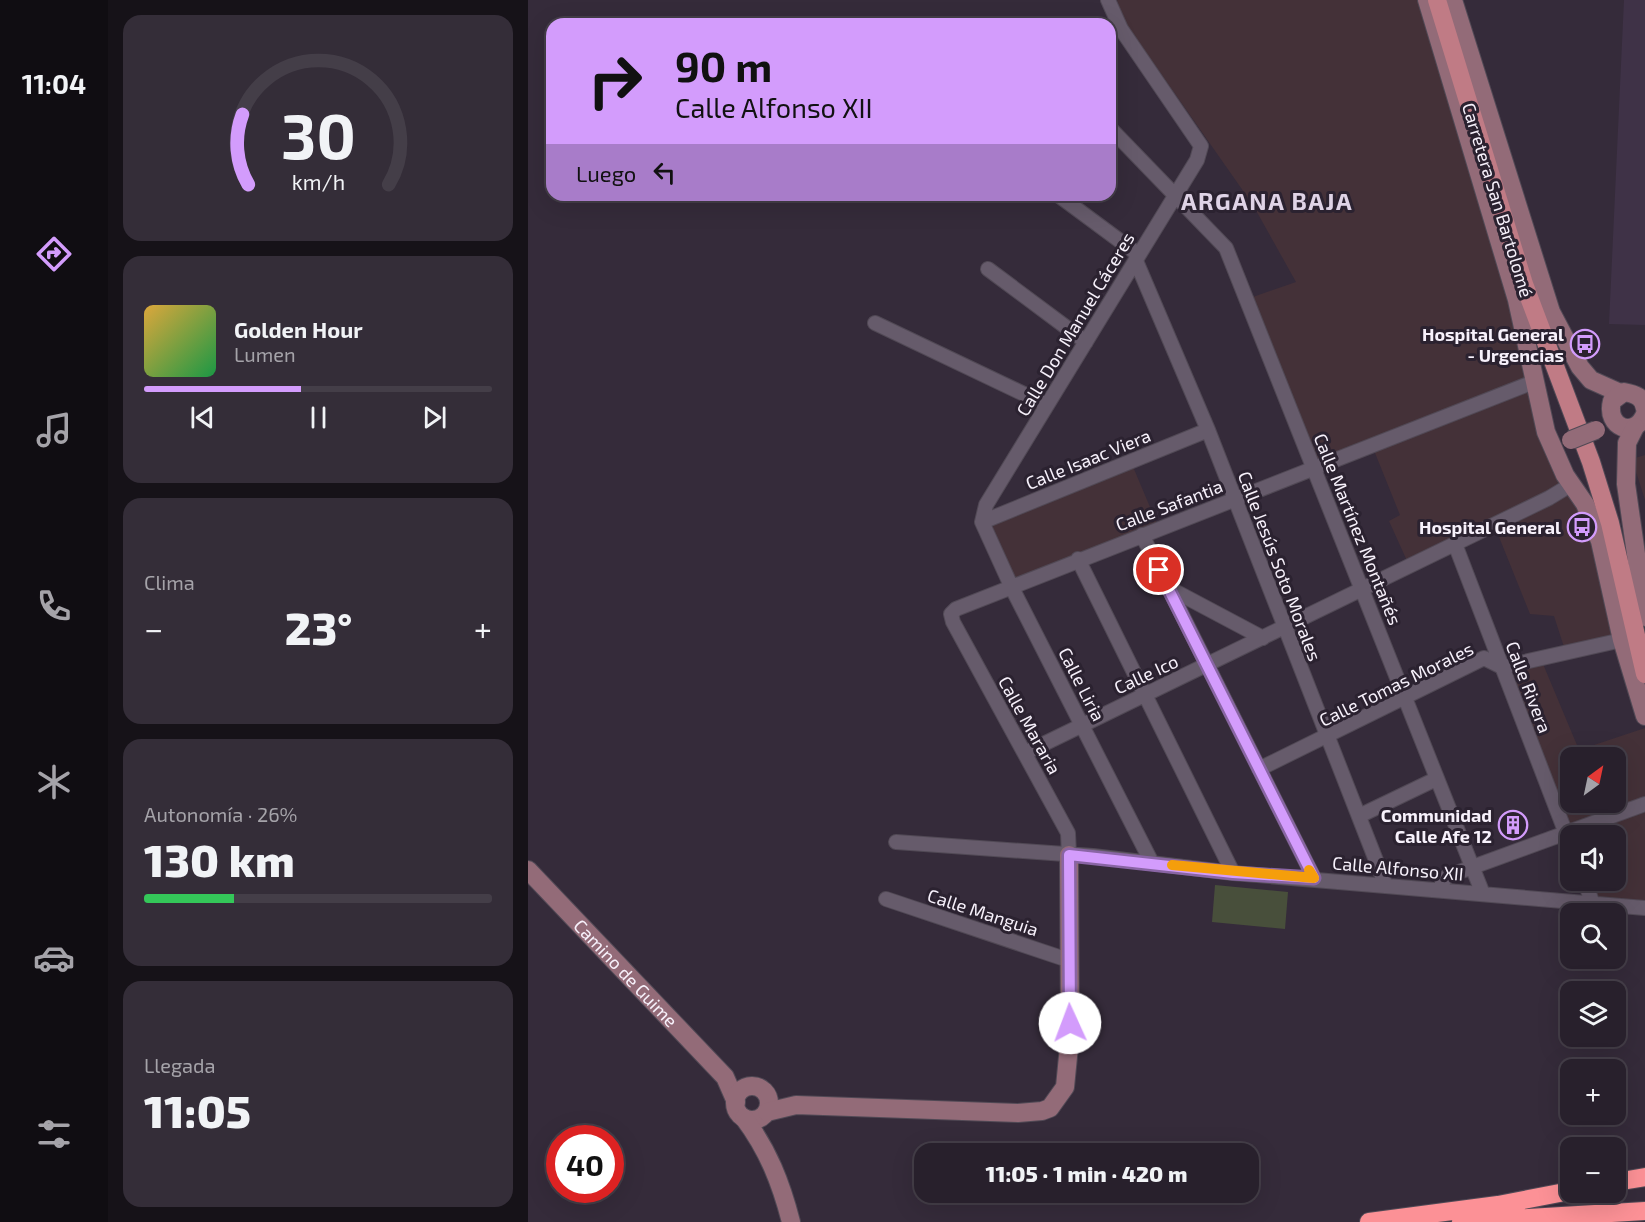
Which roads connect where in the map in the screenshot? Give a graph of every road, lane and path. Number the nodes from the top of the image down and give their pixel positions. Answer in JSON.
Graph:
{"nodes":[{"id":1,"x":1107,"y":0,"type":"edge"},
{"id":2,"x":1427,"y":0,"type":"edge"},
{"id":3,"x":1437,"y":0,"type":"edge"},
{"id":4,"x":1443,"y":0,"type":"edge"},
{"id":5,"x":1453,"y":0,"type":"edge"},
{"id":6,"x":1116,"y":134,"type":"edge"},
{"id":7,"x":1174,"y":195,"type":"junction"},
{"id":8,"x":1066,"y":201,"type":"edge"},
{"id":9,"x":1138,"y":258,"type":"junction"},
{"id":10,"x":988,"y":269,"type":"dead end"},
{"id":11,"x":874,"y":323,"type":"dead end"},
{"id":12,"x":1086,"y":342,"type":"junction"},
{"id":13,"x":1536,"y":381,"type":"junction"},
{"id":14,"x":1620,"y":393,"type":"junction"},
{"id":15,"x":1047,"y":405,"type":"junction"},
{"id":16,"x":1642,"y":417,"type":"edge"},
{"id":17,"x":1613,"y":422,"type":"junction"},
{"id":18,"x":1208,"y":430,"type":"junction"},
{"id":19,"x":1553,"y":449,"type":"junction"},
{"id":20,"x":1314,"y":469,"type":"junction"},
{"id":21,"x":1572,"y":484,"type":"junction"},
{"id":22,"x":1235,"y":499,"type":"junction"},
{"id":23,"x":982,"y":522,"type":"junction"},
{"id":24,"x":1142,"y":535,"type":"junction"},
{"id":25,"x":1455,"y":544,"type":"junction"},
{"id":26,"x":1633,"y":545,"type":"junction"},
{"id":27,"x":1078,"y":560,"type":"junction"},
{"id":28,"x":1645,"y":564,"type":"edge"},
{"id":29,"x":1167,"y":587,"type":"junction"},
{"id":30,"x":1012,"y":588,"type":"junction"},
{"id":31,"x":1362,"y":588,"type":"junction"},
{"id":32,"x":1644,"y":603,"type":"edge"},
{"id":33,"x":951,"y":614,"type":"joint"},
{"id":34,"x":1285,"y":628,"type":"junction"},
{"id":35,"x":1263,"y":638,"type":"junction"},
{"id":36,"x":1622,"y":640,"type":"junction"},
{"id":37,"x":1645,"y":654,"type":"edge"},
{"id":38,"x":1206,"y":666,"type":"junction"},
{"id":39,"x":1502,"y":667,"type":"junction"},
{"id":40,"x":1645,"y":674,"type":"edge"},
{"id":41,"x":1145,"y":695,"type":"junction"},
{"id":42,"x":1406,"y":697,"type":"junction"},
{"id":43,"x":1645,"y":716,"type":"edge"},
{"id":44,"x":1083,"y":724,"type":"junction"},
{"id":45,"x":1327,"y":736,"type":"junction"},
{"id":46,"x":1025,"y":753,"type":"junction"},
{"id":47,"x":1259,"y":769,"type":"junction"},
{"id":48,"x":1436,"y":779,"type":"junction"},
{"id":49,"x":1645,"y":804,"type":"edge"},
{"id":50,"x":1359,"y":816,"type":"junction"},
{"id":51,"x":1563,"y":825,"type":"edge"},
{"id":52,"x":1597,"y":825,"type":"edge"},
{"id":53,"x":1560,"y":840,"type":"edge"},
{"id":54,"x":896,"y":842,"type":"dead end"},
{"id":55,"x":1069,"y":855,"type":"junction"},
{"id":56,"x":1152,"y":863,"type":"junction"},
{"id":57,"x":1472,"y":866,"type":"junction"},
{"id":58,"x":528,"y":870,"type":"edge"},
{"id":59,"x":1233,"y":873,"type":"junction"},
{"id":60,"x":1314,"y":878,"type":"junction"},
{"id":61,"x":1386,"y":886,"type":"junction"},
{"id":62,"x":1443,"y":890,"type":"junction"},
{"id":63,"x":1483,"y":894,"type":"junction"},
{"id":64,"x":886,"y":899,"type":"dead end"},
{"id":65,"x":1582,"y":903,"type":"edge"},
{"id":66,"x":1626,"y":907,"type":"edge"},
{"id":67,"x":1645,"y":908,"type":"edge"},
{"id":68,"x":1068,"y":960,"type":"junction"},
{"id":69,"x":725,"y":1077,"type":"junction"},
{"id":70,"x":757,"y":1089,"type":"junction"},
{"id":71,"x":796,"y":1105,"type":"junction"},
{"id":72,"x":740,"y":1110,"type":"junction"},
{"id":73,"x":766,"y":1113,"type":"junction"},
{"id":74,"x":761,"y":1140,"type":"junction"},
{"id":75,"x":1645,"y":1177,"type":"edge"},
{"id":76,"x":1626,"y":1180,"type":"edge"},
{"id":77,"x":1560,"y":1193,"type":"edge"},
{"id":78,"x":1645,"y":1210,"type":"edge"},
{"id":79,"x":791,"y":1222,"type":"edge"},
{"id":80,"x":1369,"y":1222,"type":"edge"},
{"id":81,"x":1461,"y":1222,"type":"edge"}],
"edges":[{"from":1,"to":7,"type":"street","name":"Calle Don Manuel Cáceres"},
{"from":2,"to":13,"type":"street","name":"Carretera San Bartolomé"},
{"from":3,"to":40,"type":"main road","name":"Carretera San Bartolomé"},
{"from":4,"to":37,"type":"main road","name":"Carretera San Bartolomé"},
{"from":5,"to":14,"type":"street","name":"Carretera San Bartolomé"},
{"from":6,"to":7,"type":"street","name":"Calle Martínez Montañés"},
{"from":7,"to":9,"type":"street","name":"Calle Don Manuel Cáceres"},
{"from":7,"to":20,"type":"street","name":"Calle Martínez Montañés"},
{"from":8,"to":9,"type":"street"},
{"from":9,"to":12,"type":"street","name":"Calle Don Manuel Cáceres"},
{"from":9,"to":18,"type":"street","name":"Calle Jesús Soto Morales"},
{"from":10,"to":12,"type":"street"},
{"from":11,"to":15,"type":"street"},
{"from":12,"to":15,"type":"street","name":"Calle Don Manuel Cáceres"},
{"from":13,"to":19,"type":"street","name":"Carretera San Bartolomé"},
{"from":13,"to":20,"type":"street","name":"Calle Safantia"},
{"from":14,"to":16,"type":"street"},
{"from":14,"to":17,"type":"street"},
{"from":15,"to":23,"type":"street","name":"Calle Don Manuel Cáceres"},
{"from":16,"to":17,"type":"street"},
{"from":16,"to":26,"type":"street"},
{"from":17,"to":19,"type":"street","bridge":true},
{"from":18,"to":22,"type":"street","name":"Calle Jesús Soto Morales"},
{"from":18,"to":23,"type":"street","name":"Calle Isaac Viera"},
{"from":19,"to":21,"type":"street","name":"Carretera San Bartolomé"},
{"from":20,"to":22,"type":"street","name":"Calle Safantia"},
{"from":20,"to":31,"type":"street","name":"Calle Martínez Montañés"},
{"from":21,"to":25,"type":"street","name":"Calle Ico"},
{"from":21,"to":36,"type":"street","name":"Carretera San Bartolomé"},
{"from":22,"to":24,"type":"street","name":"Calle Safantia"},
{"from":22,"to":34,"type":"street","name":"Calle Jesús Soto Morales"},
{"from":23,"to":30,"type":"street","name":"Calle Liria"},
{"from":24,"to":27,"type":"street","name":"Calle Safantia"},
{"from":24,"to":29,"type":"street"},
{"from":25,"to":31,"type":"street","name":"Calle Ico"},
{"from":25,"to":39,"type":"street","name":"Calle Rivera"},
{"from":26,"to":28,"type":"street"},
{"from":26,"to":32,"type":"street"},
{"from":27,"to":30,"type":"street","name":"Calle Safantia"},
{"from":27,"to":41,"type":"street"},
{"from":29,"to":35,"type":"street"},
{"from":29,"to":38,"type":"street"},
{"from":30,"to":33,"type":"street","name":"Calle Safantia"},
{"from":30,"to":44,"type":"street","name":"Calle Liria"},
{"from":31,"to":34,"type":"street","name":"Calle Ico"},
{"from":31,"to":42,"type":"street","name":"Calle Martínez Montañés"},
{"from":33,"to":46,"type":"street","name":"Calle Mararia"},
{"from":34,"to":35,"type":"street","name":"Calle Ico"},
{"from":34,"to":45,"type":"street","name":"Calle Jesús Soto Morales"},
{"from":35,"to":38,"type":"street","name":"Calle Ico"},
{"from":36,"to":39,"type":"street","name":"Calle Tomas Morales"},
{"from":36,"to":43,"type":"street"},
{"from":38,"to":41,"type":"street","name":"Calle Ico"},
{"from":38,"to":47,"type":"street"},
{"from":39,"to":42,"type":"street","name":"Calle Tomas Morales"},
{"from":39,"to":51,"type":"street","name":"Calle Rivera"},
{"from":41,"to":44,"type":"street","name":"Calle Ico"},
{"from":41,"to":59,"type":"street"},
{"from":42,"to":45,"type":"street","name":"Calle Tomas Morales"},
{"from":42,"to":48,"type":"street","name":"Calle Martínez Montañés"},
{"from":44,"to":46,"type":"street","name":"Calle Ico"},
{"from":44,"to":56,"type":"street","name":"Calle Liria"},
{"from":45,"to":47,"type":"street","name":"Calle Tomas Morales"},
{"from":45,"to":50,"type":"street","name":"Calle Jesús Soto Morales"},
{"from":46,"to":55,"type":"street","name":"Calle Mararia"},
{"from":47,"to":60,"type":"street"},
{"from":48,"to":50,"type":"street"},
{"from":48,"to":57,"type":"street","name":"Calle Martínez Montañés"},
{"from":49,"to":52,"type":"street"},
{"from":50,"to":61,"type":"street","name":"Calle Jesús Soto Morales"},
{"from":53,"to":57,"type":"street"},
{"from":54,"to":55,"type":"street","name":"Calle Alfonso XII"},
{"from":55,"to":56,"type":"street","name":"Calle Alfonso XII"},
{"from":55,"to":68,"type":"street"},
{"from":56,"to":59,"type":"street","name":"Calle Alfonso XII"},
{"from":57,"to":62,"type":"street"},
{"from":57,"to":63,"type":"street","name":"Calle Martínez Montañés"},
{"from":58,"to":69,"type":"street","name":"Camino de Guime"},
{"from":59,"to":60,"type":"street","name":"Calle Alfonso XII"},
{"from":60,"to":61,"type":"street","name":"Calle Alfonso XII"},
{"from":61,"to":62,"type":"street","name":"Calle Alfonso XII"},
{"from":62,"to":63,"type":"street","name":"Calle Alfonso XII"},
{"from":63,"to":65,"type":"street","name":"Calle Alfonso XII"},
{"from":64,"to":68,"type":"street","name":"Calle Manguia"},
{"from":66,"to":67,"type":"street","name":"Calle Alfonso XII"},
{"from":68,"to":71,"type":"street"},
{"from":69,"to":70,"type":"street","name":"Camino de Guime"},
{"from":69,"to":72,"type":"street","name":"Camino de Guime"},
{"from":70,"to":71,"type":"street","name":"Camino de Guime"},
{"from":70,"to":72,"type":"street"},
{"from":70,"to":73,"type":"street"},
{"from":71,"to":73,"type":"street"},
{"from":72,"to":73,"type":"street"},
{"from":72,"to":74,"type":"street","name":"Camino de Guime"},
{"from":73,"to":74,"type":"street"},
{"from":74,"to":79,"type":"street","name":"Camino de Guime"},
{"from":75,"to":76,"type":"highway"},
{"from":77,"to":80,"type":"highway"},
{"from":78,"to":81,"type":"highway"}]}
